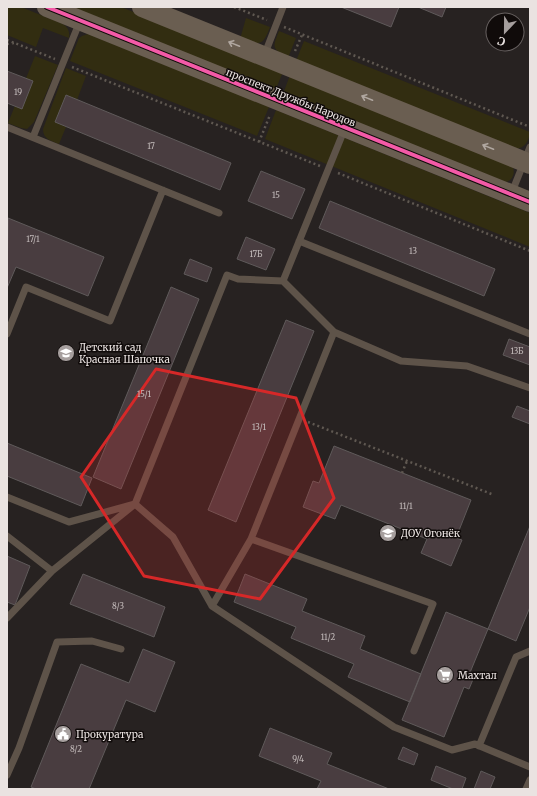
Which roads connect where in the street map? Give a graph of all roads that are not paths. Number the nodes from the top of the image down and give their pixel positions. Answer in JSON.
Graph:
{"nodes":[{"id":1,"x":47,"y":7,"type":"edge"},
{"id":2,"x":142,"y":7,"type":"edge"},
{"id":3,"x":283,"y":7,"type":"edge"},
{"id":4,"x":80,"y":20,"type":"junction"},
{"id":5,"x":264,"y":56,"type":"junction"},
{"id":6,"x":7,"y":127,"type":"edge"},
{"id":7,"x":345,"y":127,"type":"junction"},
{"id":8,"x":33,"y":137,"type":"junction"},
{"id":9,"x":528,"y":157,"type":"edge"},
{"id":10,"x":163,"y":190,"type":"junction"},
{"id":11,"x":511,"y":194,"type":"junction"},
{"id":12,"x":530,"y":202,"type":"edge"},
{"id":13,"x":219,"y":213,"type":"dead end"},
{"id":14,"x":299,"y":241,"type":"junction"},
{"id":15,"x":283,"y":281,"type":"junction"},
{"id":16,"x":334,"y":332,"type":"junction"},
{"id":17,"x":7,"y":334,"type":"edge"},
{"id":18,"x":530,"y":334,"type":"edge"},
{"id":19,"x":530,"y":388,"type":"edge"},
{"id":20,"x":7,"y":497,"type":"edge"},
{"id":21,"x":135,"y":504,"type":"junction"},
{"id":22,"x":7,"y":536,"type":"edge"},
{"id":23,"x":251,"y":539,"type":"junction"},
{"id":24,"x":52,"y":571,"type":"junction"},
{"id":25,"x":212,"y":606,"type":"junction"},
{"id":26,"x":7,"y":618,"type":"edge"},
{"id":27,"x":121,"y":649,"type":"dead end"},
{"id":28,"x":414,"y":651,"type":"dead end"},
{"id":29,"x":530,"y":651,"type":"edge"},
{"id":30,"x":479,"y":746,"type":"junction"},
{"id":31,"x":530,"y":767,"type":"edge"},
{"id":32,"x":7,"y":775,"type":"edge"},
{"id":33,"x":530,"y":780,"type":"edge"},
{"id":34,"x":526,"y":789,"type":"edge"}],
"edges":[{"from":1,"to":4,"type":"street","name":"проспект Дружбы Народов"},
{"from":5,"to":2,"type":"street","one_way":true},
{"from":3,"to":5,"type":"lane"},
{"from":4,"to":7,"type":"street","name":"проспект Дружбы Народов"},
{"from":4,"to":8,"type":"lane"},
{"from":9,"to":5,"type":"street","one_way":true},
{"from":6,"to":8,"type":"lane"},
{"from":7,"to":11,"type":"street","name":"проспект Дружбы Народов"},
{"from":7,"to":14,"type":"lane"},
{"from":8,"to":10,"type":"lane"},
{"from":9,"to":11,"type":"lane"},
{"from":10,"to":13,"type":"lane"},
{"from":10,"to":17,"type":"lane"},
{"from":11,"to":12,"type":"street","name":"проспект Дружбы Народов"},
{"from":14,"to":15,"type":"lane"},
{"from":14,"to":18,"type":"lane"},
{"from":15,"to":16,"type":"lane"},
{"from":15,"to":21,"type":"lane"},
{"from":16,"to":19,"type":"lane"},
{"from":16,"to":23,"type":"lane"},
{"from":20,"to":21,"type":"lane"},
{"from":21,"to":24,"type":"lane"},
{"from":21,"to":25,"type":"lane"},
{"from":22,"to":24,"type":"lane"},
{"from":23,"to":25,"type":"lane"},
{"from":23,"to":28,"type":"lane"},
{"from":24,"to":26,"type":"lane"},
{"from":25,"to":30,"type":"lane"},
{"from":27,"to":32,"type":"lane"},
{"from":29,"to":30,"type":"lane"},
{"from":30,"to":31,"type":"lane"},
{"from":33,"to":34,"type":"lane"}]}
